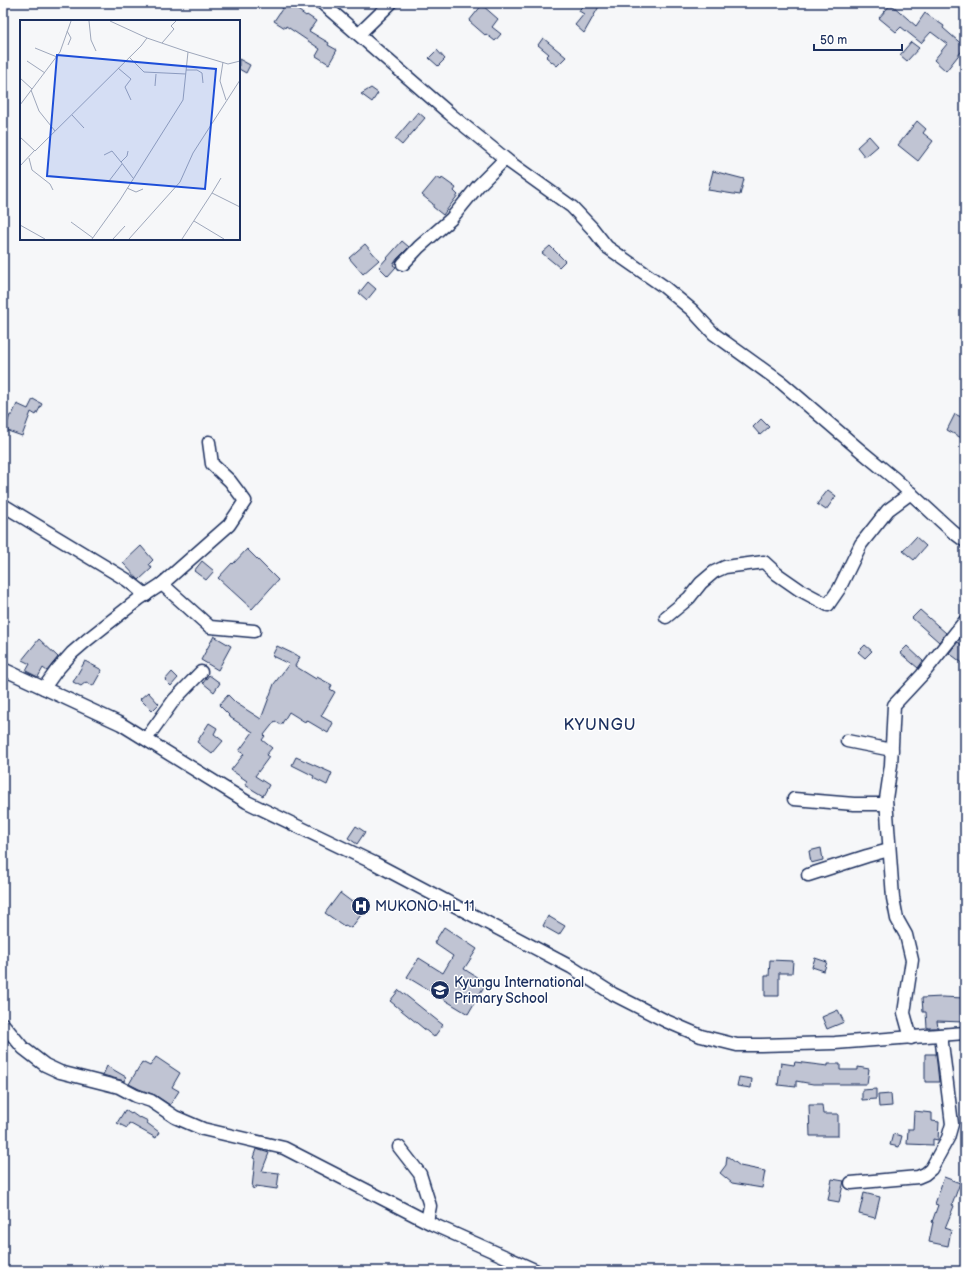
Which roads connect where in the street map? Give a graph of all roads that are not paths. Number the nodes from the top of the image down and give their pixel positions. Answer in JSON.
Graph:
{"nodes":[{"id":1,"x":322,"y":3,"type":"edge"},
{"id":2,"x":391,"y":3,"type":"edge"},
{"id":3,"x":359,"y":34,"type":"junction"},
{"id":4,"x":505,"y":159,"type":"junction"},
{"id":5,"x":403,"y":264,"type":"dead end"},
{"id":6,"x":208,"y":442,"type":"dead end"},
{"id":7,"x":911,"y":493,"type":"junction"},
{"id":8,"x":3,"y":505,"type":"edge"},
{"id":9,"x":965,"y":541,"type":"edge"},
{"id":10,"x":162,"y":584,"type":"junction"},
{"id":11,"x":146,"y":595,"type":"junction"},
{"id":12,"x":666,"y":617,"type":"dead end"},
{"id":13,"x":965,"y":621,"type":"edge"},
{"id":14,"x":254,"y":631,"type":"dead end"},
{"id":15,"x":3,"y":669,"type":"edge"},
{"id":16,"x":201,"y":672,"type":"dead end"},
{"id":17,"x":44,"y":688,"type":"junction"},
{"id":18,"x":146,"y":739,"type":"junction"},
{"id":19,"x":847,"y":741,"type":"dead end"},
{"id":20,"x":892,"y":750,"type":"junction"},
{"id":21,"x":794,"y":799,"type":"dead end"},
{"id":22,"x":886,"y":804,"type":"junction"},
{"id":23,"x":890,"y":850,"type":"junction"},
{"id":24,"x":808,"y":875,"type":"dead end"},
{"id":25,"x":3,"y":1024,"type":"edge"},
{"id":26,"x":965,"y":1033,"type":"edge"},
{"id":27,"x":941,"y":1035,"type":"junction"},
{"id":28,"x":911,"y":1038,"type":"junction"},
{"id":29,"x":399,"y":1147,"type":"dead end"},
{"id":30,"x":851,"y":1183,"type":"dead end"},
{"id":31,"x":427,"y":1221,"type":"junction"},
{"id":32,"x":537,"y":1271,"type":"edge"}],
"edges":[{"from":1,"to":3,"type":"street"},
{"from":2,"to":3,"type":"street"},
{"from":3,"to":4,"type":"street"},
{"from":4,"to":5,"type":"street"},
{"from":4,"to":7,"type":"street"},
{"from":6,"to":10,"type":"street"},
{"from":7,"to":9,"type":"street"},
{"from":7,"to":12,"type":"street"},
{"from":8,"to":11,"type":"street"},
{"from":10,"to":11,"type":"street"},
{"from":10,"to":14,"type":"street"},
{"from":11,"to":17,"type":"street"},
{"from":13,"to":20,"type":"street"},
{"from":15,"to":17,"type":"street"},
{"from":16,"to":18,"type":"street"},
{"from":17,"to":18,"type":"street"},
{"from":18,"to":28,"type":"street"},
{"from":19,"to":20,"type":"street"},
{"from":20,"to":22,"type":"street"},
{"from":21,"to":22,"type":"street"},
{"from":22,"to":23,"type":"street"},
{"from":23,"to":24,"type":"street"},
{"from":23,"to":28,"type":"street"},
{"from":25,"to":31,"type":"street"},
{"from":26,"to":27,"type":"street"},
{"from":27,"to":28,"type":"street"},
{"from":27,"to":30,"type":"street"},
{"from":29,"to":31,"type":"street"},
{"from":31,"to":32,"type":"street"}]}
